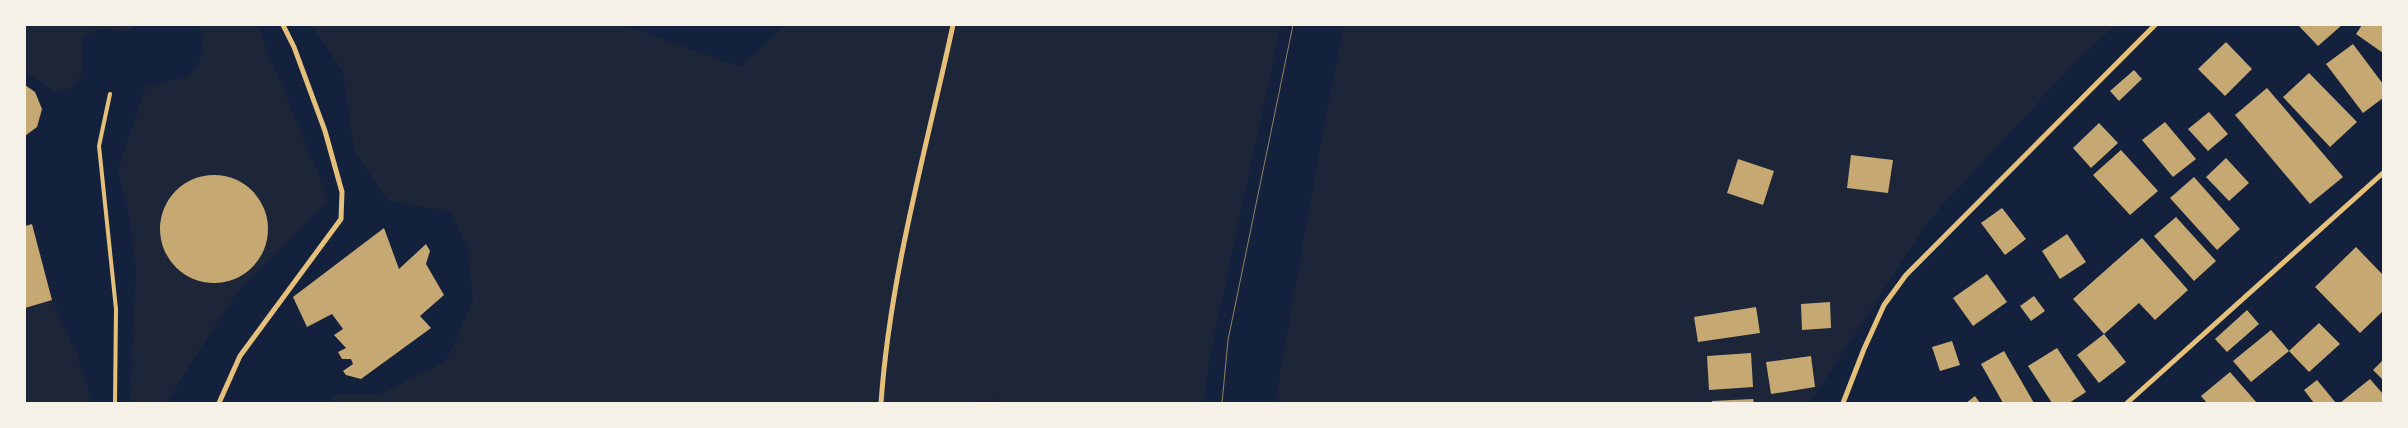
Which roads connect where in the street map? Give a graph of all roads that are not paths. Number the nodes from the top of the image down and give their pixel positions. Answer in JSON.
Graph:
{"nodes":[{"id":1,"x":283,"y":25,"type":"edge"},
{"id":2,"x":953,"y":25,"type":"edge"},
{"id":3,"x":2155,"y":25,"type":"edge"},
{"id":4,"x":110,"y":94,"type":"dead end"},
{"id":5,"x":2383,"y":173,"type":"edge"},
{"id":6,"x":115,"y":403,"type":"edge"},
{"id":7,"x":219,"y":403,"type":"edge"},
{"id":8,"x":881,"y":403,"type":"edge"},
{"id":9,"x":1843,"y":403,"type":"edge"},
{"id":10,"x":2127,"y":403,"type":"edge"}],
"edges":[{"from":1,"to":7,"type":"street"},
{"from":2,"to":8,"type":"street"},
{"from":3,"to":9,"type":"street"},
{"from":4,"to":6,"type":"lane"},
{"from":5,"to":10,"type":"street"}]}
